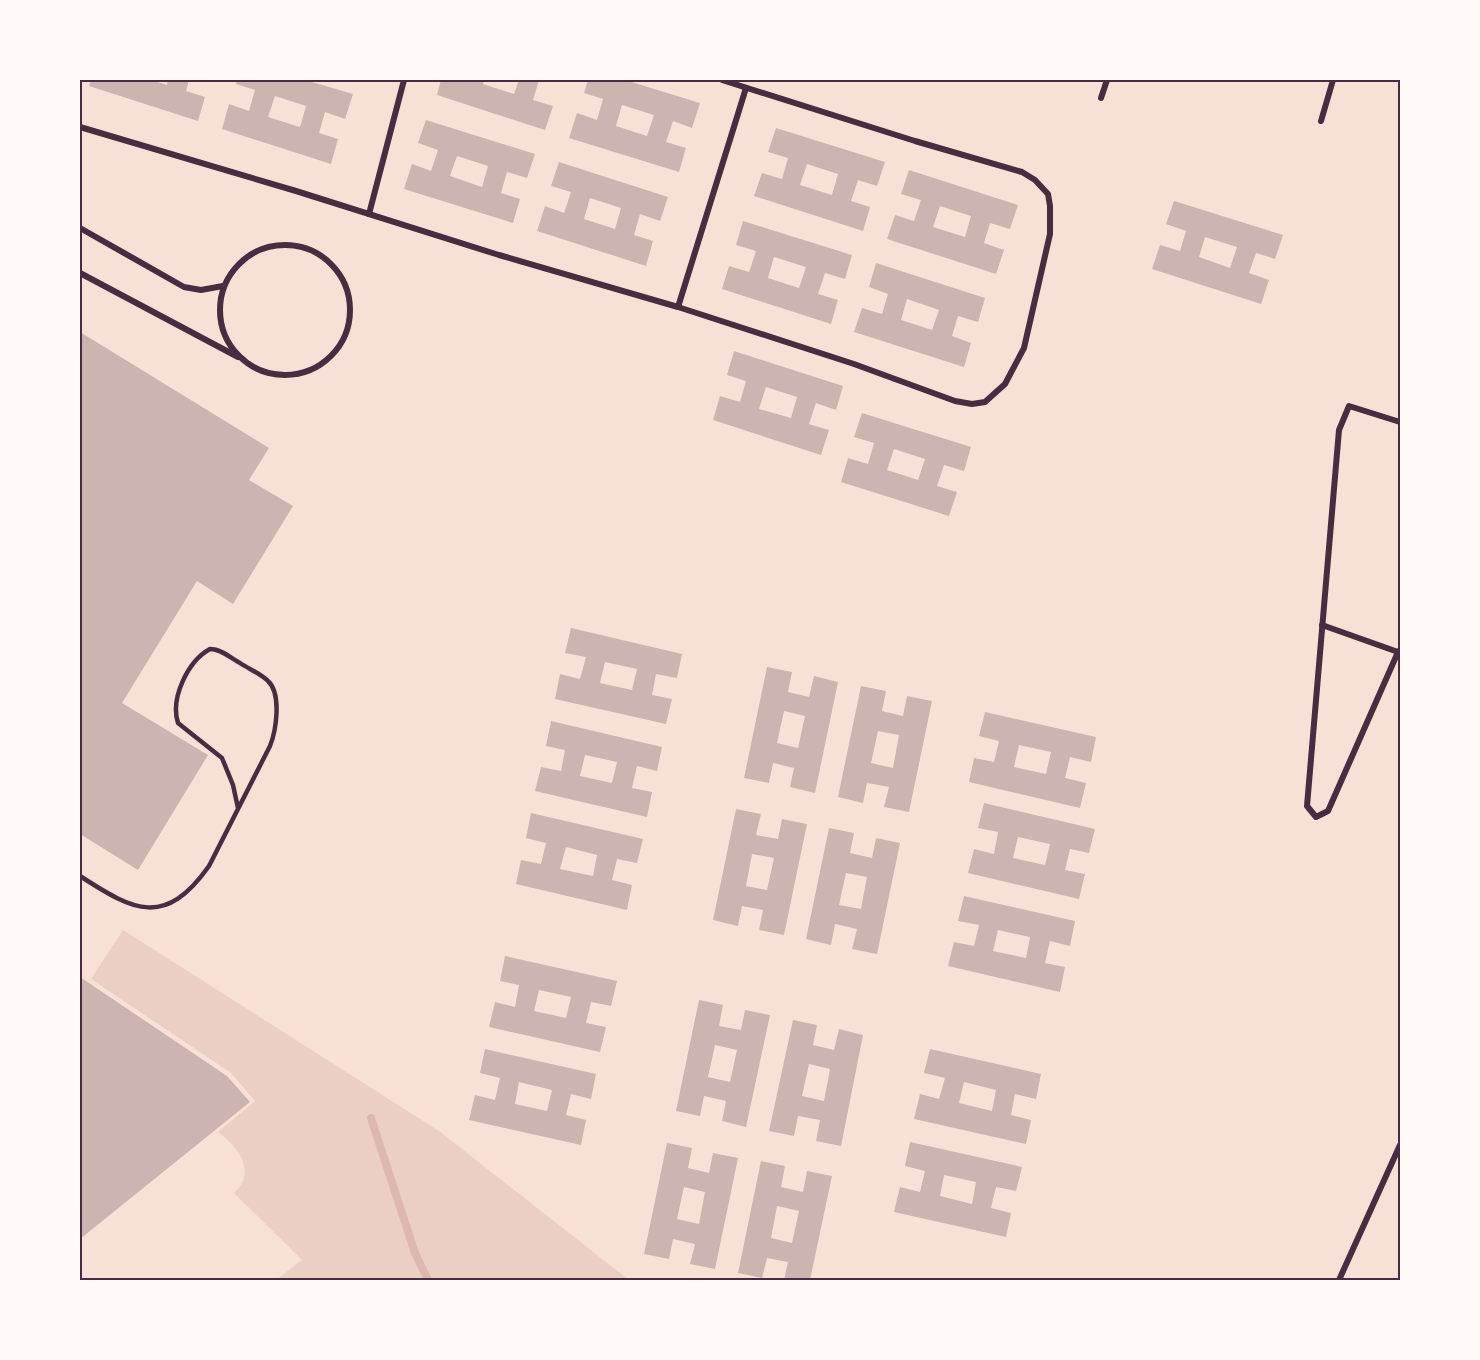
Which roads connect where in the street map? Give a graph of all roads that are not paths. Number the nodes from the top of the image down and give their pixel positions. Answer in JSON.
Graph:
{"nodes":[{"id":1,"x":404,"y":80,"type":"edge"},
{"id":2,"x":722,"y":80,"type":"edge"},
{"id":3,"x":1107,"y":80,"type":"edge"},
{"id":4,"x":1334,"y":80,"type":"edge"},
{"id":5,"x":746,"y":88,"type":"junction"},
{"id":6,"x":1101,"y":98,"type":"dead end"},
{"id":7,"x":1320,"y":121,"type":"dead end"},
{"id":8,"x":80,"y":127,"type":"edge"},
{"id":9,"x":369,"y":214,"type":"junction"},
{"id":10,"x":80,"y":228,"type":"edge"},
{"id":11,"x":80,"y":273,"type":"edge"},
{"id":12,"x":223,"y":286,"type":"junction"},
{"id":13,"x":678,"y":307,"type":"junction"},
{"id":14,"x":241,"y":359,"type":"junction"},
{"id":15,"x":1401,"y":422,"type":"edge"},
{"id":16,"x":1322,"y":625,"type":"junction"},
{"id":17,"x":1399,"y":651,"type":"edge"},
{"id":18,"x":238,"y":808,"type":"junction"},
{"id":19,"x":80,"y":876,"type":"edge"},
{"id":20,"x":1401,"y":1145,"type":"edge"},
{"id":21,"x":1339,"y":1281,"type":"edge"}],
"edges":[{"from":1,"to":9,"type":"street"},
{"from":2,"to":5,"type":"street"},
{"from":3,"to":6,"type":"street"},
{"from":4,"to":7,"type":"street"},
{"from":5,"to":13,"type":"street"},
{"from":5,"to":13,"type":"street"},
{"from":8,"to":9,"type":"street"},
{"from":9,"to":13,"type":"street"},
{"from":10,"to":12,"type":"street"},
{"from":11,"to":14,"type":"street"},
{"from":12,"to":14,"type":"street"},
{"from":12,"to":14,"type":"street"},
{"from":15,"to":16,"type":"street"},
{"from":16,"to":17,"type":"street"},
{"from":16,"to":17,"type":"street"},
{"from":18,"to":18,"type":"lane"},
{"from":18,"to":19,"type":"lane"},
{"from":20,"to":21,"type":"street"}]}
